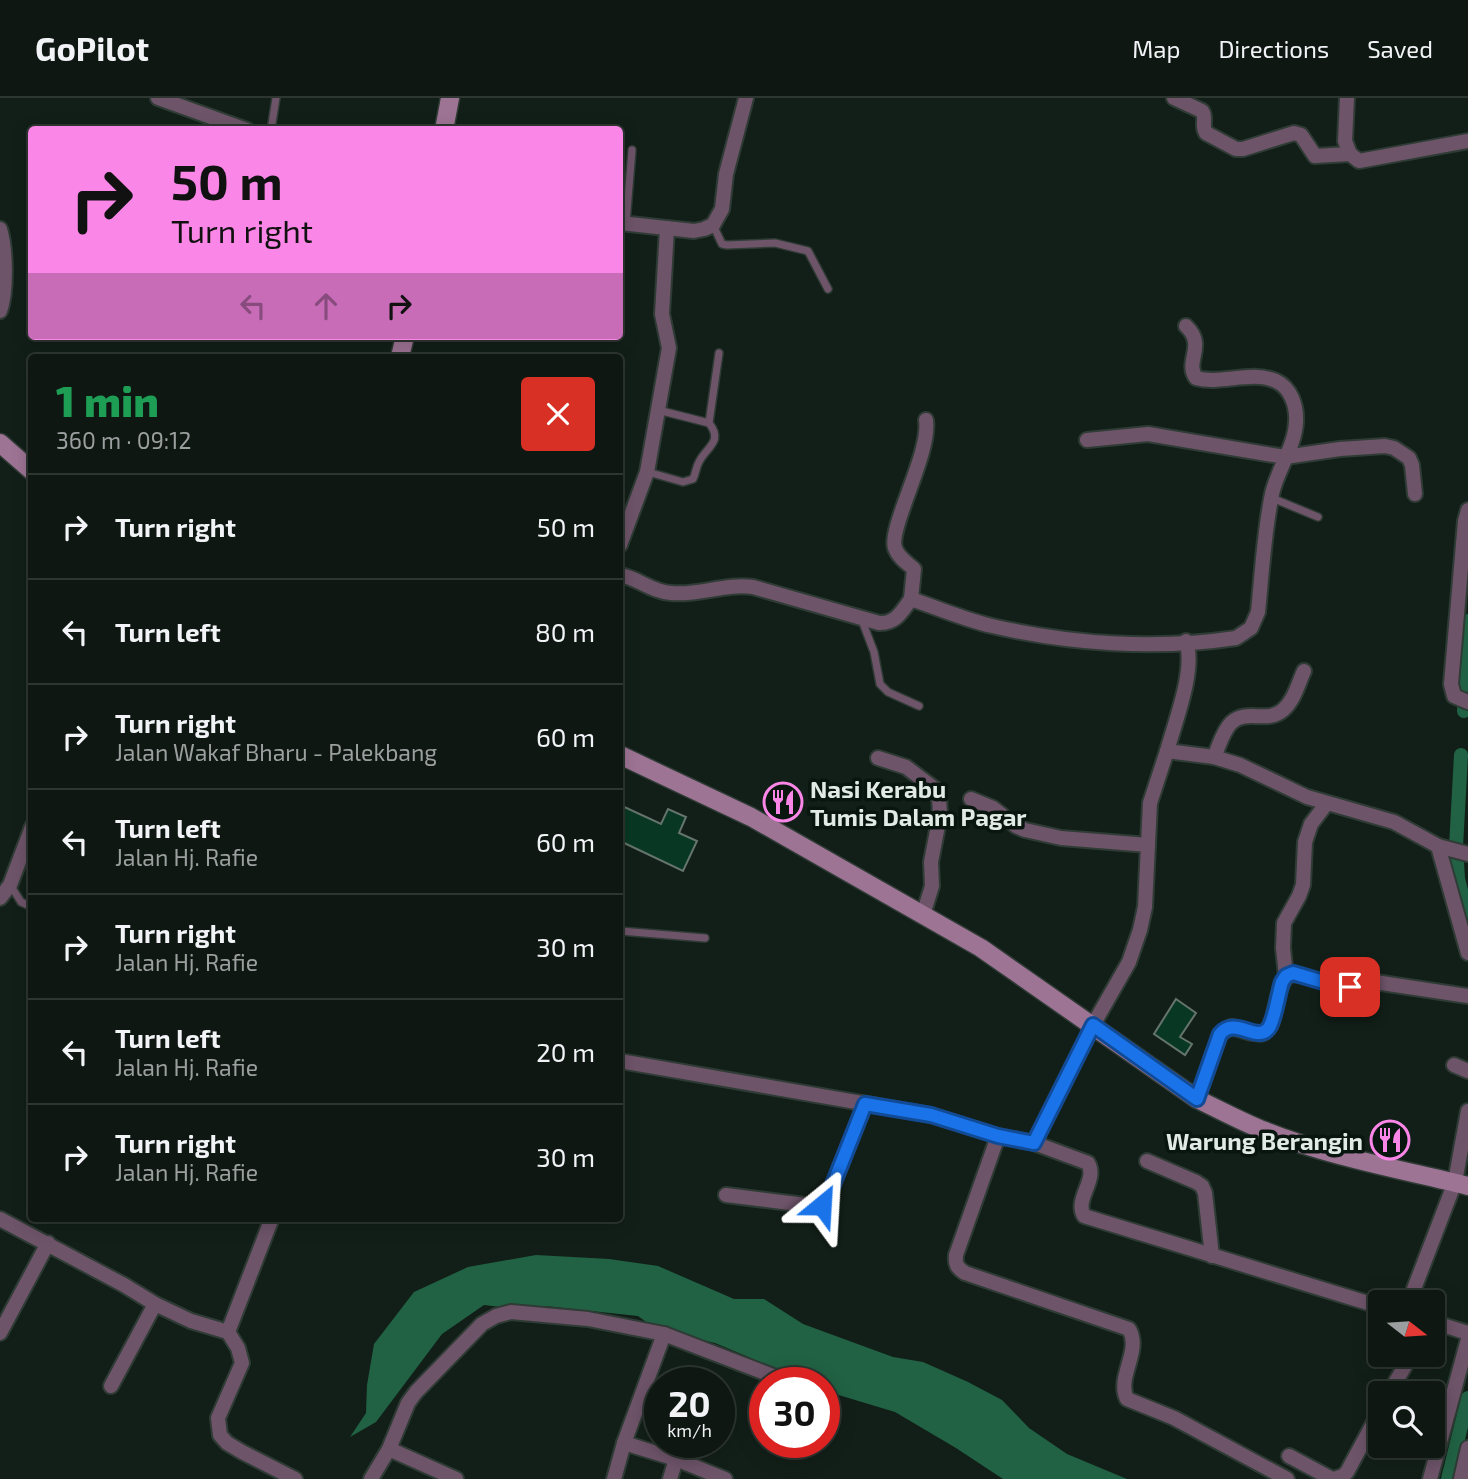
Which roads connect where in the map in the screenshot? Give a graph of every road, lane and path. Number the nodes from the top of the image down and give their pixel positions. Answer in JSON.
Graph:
{"nodes":[{"id":1,"x":158,"y":98,"type":"edge"},
{"id":2,"x":276,"y":98,"type":"edge"},
{"id":3,"x":450,"y":98,"type":"edge"},
{"id":4,"x":746,"y":98,"type":"edge"},
{"id":5,"x":1174,"y":98,"type":"edge"},
{"id":6,"x":1347,"y":98,"type":"edge"},
{"id":7,"x":236,"y":126,"type":"edge"},
{"id":8,"x":272,"y":126,"type":"edge"},
{"id":9,"x":445,"y":126,"type":"edge"},
{"id":10,"x":1468,"y":141,"type":"edge"},
{"id":11,"x":632,"y":150,"type":"dead end"},
{"id":12,"x":1350,"y":154,"type":"junction"},
{"id":13,"x":623,"y":223,"type":"edge"},
{"id":14,"x":713,"y":225,"type":"junction"},
{"id":15,"x":667,"y":228,"type":"junction"},
{"id":16,"x":0,"y":229,"type":"edge"},
{"id":17,"x":828,"y":289,"type":"dead end"},
{"id":18,"x":0,"y":311,"type":"edge"},
{"id":19,"x":1186,"y":326,"type":"dead end"},
{"id":20,"x":719,"y":352,"type":"dead end"},
{"id":21,"x":658,"y":410,"type":"junction"},
{"id":22,"x":926,"y":420,"type":"dead end"},
{"id":23,"x":709,"y":423,"type":"junction"},
{"id":24,"x":1087,"y":440,"type":"dead end"},
{"id":25,"x":0,"y":443,"type":"edge"},
{"id":26,"x":1285,"y":457,"type":"junction"},
{"id":27,"x":28,"y":468,"type":"edge"},
{"id":28,"x":647,"y":472,"type":"junction"},
{"id":29,"x":1415,"y":494,"type":"dead end"},
{"id":30,"x":1272,"y":498,"type":"junction"},
{"id":31,"x":1468,"y":510,"type":"edge"},
{"id":32,"x":1318,"y":517,"type":"dead end"},
{"id":33,"x":623,"y":537,"type":"edge"},
{"id":34,"x":623,"y":576,"type":"edge"},
{"id":35,"x":911,"y":599,"type":"junction"},
{"id":36,"x":861,"y":618,"type":"junction"},
{"id":37,"x":1186,"y":641,"type":"junction"},
{"id":38,"x":1304,"y":671,"type":"dead end"},
{"id":39,"x":1464,"y":701,"type":"edge"},
{"id":40,"x":919,"y":706,"type":"dead end"},
{"id":41,"x":1167,"y":751,"type":"junction"},
{"id":42,"x":623,"y":756,"type":"edge"},
{"id":43,"x":1214,"y":757,"type":"junction"},
{"id":44,"x":878,"y":758,"type":"dead end"},
{"id":45,"x":971,"y":800,"type":"dead end"},
{"id":46,"x":1327,"y":803,"type":"junction"},
{"id":47,"x":28,"y":837,"type":"edge"},
{"id":48,"x":1148,"y":845,"type":"junction"},
{"id":49,"x":1438,"y":846,"type":"junction"},
{"id":50,"x":1466,"y":853,"type":"edge"},
{"id":51,"x":10,"y":884,"type":"junction"},
{"id":52,"x":0,"y":898,"type":"edge"},
{"id":53,"x":28,"y":905,"type":"edge"},
{"id":54,"x":923,"y":915,"type":"junction"},
{"id":55,"x":623,"y":931,"type":"edge"},
{"id":56,"x":705,"y":938,"type":"dead end"},
{"id":57,"x":1468,"y":953,"type":"edge"},
{"id":58,"x":1286,"y":976,"type":"junction"},
{"id":59,"x":1468,"y":996,"type":"edge"},
{"id":60,"x":1093,"y":1025,"type":"junction"},
{"id":61,"x":623,"y":1062,"type":"edge"},
{"id":62,"x":1454,"y":1065,"type":"dead end"},
{"id":63,"x":1468,"y":1071,"type":"edge"},
{"id":64,"x":1197,"y":1099,"type":"junction"},
{"id":65,"x":865,"y":1104,"type":"junction"},
{"id":66,"x":1468,"y":1111,"type":"edge"},
{"id":67,"x":998,"y":1136,"type":"junction"},
{"id":68,"x":1034,"y":1143,"type":"junction"},
{"id":69,"x":1147,"y":1161,"type":"dead end"},
{"id":70,"x":1461,"y":1184,"type":"edge"},
{"id":71,"x":726,"y":1195,"type":"dead end"},
{"id":72,"x":0,"y":1219,"type":"edge"},
{"id":73,"x":270,"y":1222,"type":"edge"},
{"id":74,"x":48,"y":1243,"type":"junction"},
{"id":75,"x":1212,"y":1256,"type":"junction"},
{"id":76,"x":1414,"y":1290,"type":"edge"},
{"id":77,"x":1368,"y":1303,"type":"edge"},
{"id":78,"x":155,"y":1304,"type":"junction"},
{"id":79,"x":1446,"y":1326,"type":"edge"},
{"id":80,"x":228,"y":1332,"type":"junction"},
{"id":81,"x":0,"y":1333,"type":"edge"},
{"id":82,"x":1468,"y":1333,"type":"edge"},
{"id":83,"x":664,"y":1334,"type":"junction"},
{"id":84,"x":1468,"y":1339,"type":"edge"},
{"id":85,"x":750,"y":1367,"type":"edge"},
{"id":86,"x":111,"y":1386,"type":"dead end"},
{"id":87,"x":1445,"y":1402,"type":"edge"},
{"id":88,"x":1368,"y":1433,"type":"edge"},
{"id":89,"x":624,"y":1443,"type":"junction"},
{"id":90,"x":1468,"y":1448,"type":"edge"},
{"id":91,"x":389,"y":1449,"type":"junction"},
{"id":92,"x":1289,"y":1456,"type":"dead end"},
{"id":93,"x":1433,"y":1458,"type":"edge"},
{"id":94,"x":676,"y":1459,"type":"junction"},
{"id":95,"x":295,"y":1479,"type":"edge"},
{"id":96,"x":371,"y":1479,"type":"edge"},
{"id":97,"x":456,"y":1479,"type":"edge"},
{"id":98,"x":614,"y":1479,"type":"edge"},
{"id":99,"x":670,"y":1479,"type":"edge"},
{"id":100,"x":725,"y":1479,"type":"edge"},
{"id":101,"x":1287,"y":1479,"type":"edge"},
{"id":102,"x":1333,"y":1479,"type":"edge"},
{"id":103,"x":1430,"y":1479,"type":"edge"},
{"id":104,"x":1461,"y":1479,"type":"edge"}],
"edges":[{"from":1,"to":7,"type":"street"},
{"from":2,"to":8,"type":"lane"},
{"from":3,"to":9,"type":"main road"},
{"from":4,"to":14,"type":"street"},
{"from":5,"to":12,"type":"street"},
{"from":6,"to":12,"type":"street"},
{"from":10,"to":12,"type":"street"},
{"from":11,"to":13,"type":"lane"},
{"from":13,"to":15,"type":"street"},
{"from":14,"to":15,"type":"street"},
{"from":14,"to":17,"type":"lane"},
{"from":15,"to":21,"type":"street"},
{"from":16,"to":18,"type":"street"},
{"from":19,"to":26,"type":"street"},
{"from":20,"to":23,"type":"lane"},
{"from":21,"to":23,"type":"lane"},
{"from":21,"to":28,"type":"street"},
{"from":22,"to":35,"type":"street"},
{"from":23,"to":28,"type":"lane"},
{"from":24,"to":26,"type":"street"},
{"from":25,"to":27,"type":"main road"},
{"from":26,"to":29,"type":"street"},
{"from":26,"to":30,"type":"street"},
{"from":28,"to":33,"type":"street"},
{"from":30,"to":32,"type":"lane"},
{"from":30,"to":37,"type":"street"},
{"from":31,"to":39,"type":"street"},
{"from":34,"to":36,"type":"street"},
{"from":35,"to":36,"type":"street"},
{"from":35,"to":37,"type":"street"},
{"from":36,"to":40,"type":"lane"},
{"from":37,"to":41,"type":"street"},
{"from":38,"to":43,"type":"street"},
{"from":41,"to":43,"type":"street"},
{"from":41,"to":48,"type":"street"},
{"from":42,"to":54,"type":"main road"},
{"from":43,"to":46,"type":"street"},
{"from":44,"to":54,"type":"street"},
{"from":45,"to":48,"type":"street"},
{"from":46,"to":49,"type":"street"},
{"from":46,"to":58,"type":"street"},
{"from":47,"to":51,"type":"street"},
{"from":48,"to":60,"type":"street"},
{"from":49,"to":50,"type":"street"},
{"from":49,"to":57,"type":"street"},
{"from":51,"to":52,"type":"street"},
{"from":51,"to":53,"type":"lane"},
{"from":54,"to":60,"type":"main road"},
{"from":55,"to":56,"type":"lane"},
{"from":58,"to":59,"type":"street"},
{"from":58,"to":64,"type":"street"},
{"from":60,"to":64,"type":"main road"},
{"from":60,"to":68,"type":"street"},
{"from":61,"to":65,"type":"street"},
{"from":62,"to":63,"type":"street"},
{"from":64,"to":70,"type":"main road"},
{"from":65,"to":67,"type":"street"},
{"from":65,"to":71,"type":"street"},
{"from":66,"to":70,"type":"street"},
{"from":67,"to":68,"type":"street"},
{"from":67,"to":101,"type":"street"},
{"from":68,"to":75,"type":"street"},
{"from":69,"to":75,"type":"street"},
{"from":70,"to":76,"type":"street"},
{"from":72,"to":74,"type":"street"},
{"from":73,"to":80,"type":"street"},
{"from":74,"to":78,"type":"street"},
{"from":74,"to":81,"type":"street"},
{"from":75,"to":77,"type":"street"},
{"from":78,"to":80,"type":"street"},
{"from":78,"to":86,"type":"street"},
{"from":79,"to":82,"type":"street"},
{"from":80,"to":95,"type":"street"},
{"from":83,"to":85,"type":"street"},
{"from":83,"to":89,"type":"street"},
{"from":83,"to":91,"type":"street"},
{"from":84,"to":87,"type":"street"},
{"from":88,"to":102,"type":"street"},
{"from":89,"to":94,"type":"street"},
{"from":89,"to":98,"type":"street"},
{"from":90,"to":104,"type":"street"},
{"from":91,"to":96,"type":"street"},
{"from":91,"to":97,"type":"street"},
{"from":92,"to":102,"type":"street"},
{"from":93,"to":103,"type":"street"},
{"from":94,"to":99,"type":"street"},
{"from":94,"to":100,"type":"street"}]}
